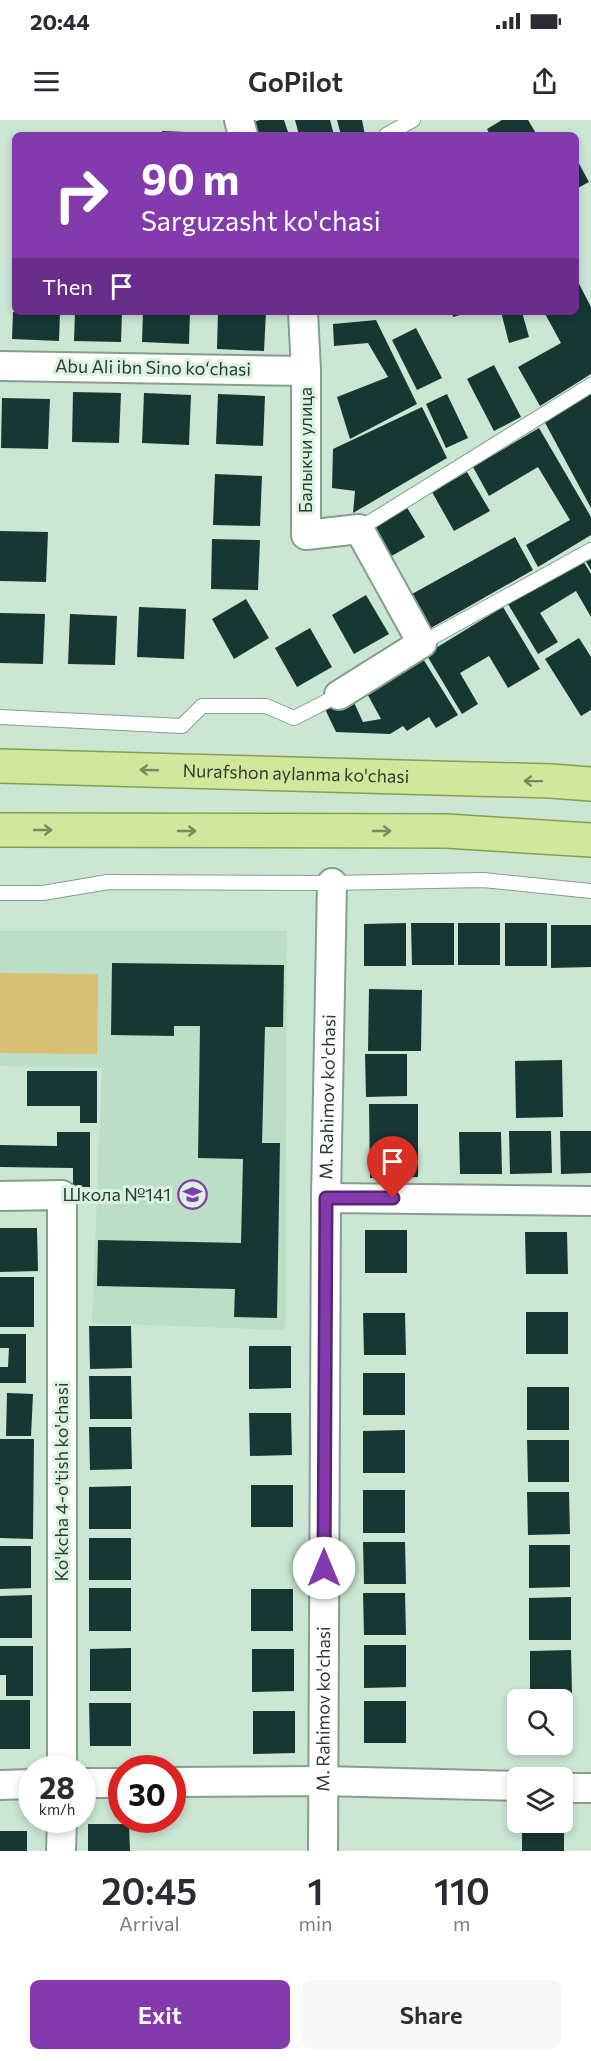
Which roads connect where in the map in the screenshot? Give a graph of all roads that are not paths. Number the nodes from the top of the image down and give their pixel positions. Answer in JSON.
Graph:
{"nodes":[{"id":1,"x":413,"y":120,"type":"edge"},
{"id":2,"x":391,"y":132,"type":"edge"},
{"id":3,"x":303,"y":315,"type":"edge"},
{"id":4,"x":0,"y":366,"type":"edge"},
{"id":5,"x":306,"y":371,"type":"junction"},
{"id":6,"x":591,"y":385,"type":"edge"},
{"id":7,"x":358,"y":529,"type":"junction"},
{"id":8,"x":591,"y":550,"type":"edge"},
{"id":9,"x":422,"y":643,"type":"junction"},
{"id":10,"x":339,"y":695,"type":"joint"},
{"id":11,"x":0,"y":717,"type":"edge"},
{"id":12,"x":0,"y":766,"type":"edge"},
{"id":13,"x":591,"y":784,"type":"edge"},
{"id":14,"x":0,"y":830,"type":"edge"},
{"id":15,"x":591,"y":840,"type":"edge"},
{"id":16,"x":332,"y":883,"type":"junction"},
{"id":17,"x":591,"y":891,"type":"edge"},
{"id":18,"x":0,"y":893,"type":"edge"},
{"id":19,"x":0,"y":1196,"type":"edge"},
{"id":20,"x":326,"y":1198,"type":"junction"},
{"id":21,"x":591,"y":1201,"type":"edge"},
{"id":22,"x":62,"y":1755,"type":"edge"},
{"id":23,"x":323,"y":1781,"type":"junction"},
{"id":24,"x":186,"y":1782,"type":"edge"},
{"id":25,"x":18,"y":1784,"type":"edge"},
{"id":26,"x":0,"y":1785,"type":"edge"},
{"id":27,"x":507,"y":1786,"type":"edge"},
{"id":28,"x":573,"y":1788,"type":"edge"},
{"id":29,"x":591,"y":1788,"type":"edge"},
{"id":30,"x":62,"y":1833,"type":"edge"},
{"id":31,"x":61,"y":1851,"type":"edge"},
{"id":32,"x":323,"y":1851,"type":"edge"}],
"edges":[{"from":1,"to":2,"type":"lane"},
{"from":3,"to":5,"type":"street","name":"Балыкчи улица"},
{"from":4,"to":5,"type":"street","name":"Abu Ali ibn Sino koʻchasi"},
{"from":5,"to":7,"type":"street","name":"Балыкчи улица"},
{"from":6,"to":7,"type":"lane","name":"Балыкчи улица"},
{"from":7,"to":9,"type":"street"},
{"from":8,"to":9,"type":"lane"},
{"from":9,"to":10,"type":"street"},
{"from":10,"to":11,"type":"lane"},
{"from":13,"to":12,"type":"main road","name":"Nurafshon aylanma ko'chasi","one_way":true},
{"from":14,"to":15,"type":"main road","one_way":true},
{"from":16,"to":17,"type":"lane"},
{"from":16,"to":18,"type":"lane"},
{"from":16,"to":20,"type":"street","name":"M. Rahimov ko'chasi"},
{"from":19,"to":22,"type":"street","name":"Ko'kcha 4-o'tish ko'chasi"},
{"from":20,"to":21,"type":"street"},
{"from":20,"to":23,"type":"street","name":"M. Rahimov ko'chasi"},
{"from":23,"to":24,"type":"street"},
{"from":23,"to":27,"type":"street"},
{"from":23,"to":32,"type":"street","name":"M. Rahimov ko'chasi"},
{"from":25,"to":26,"type":"street"},
{"from":28,"to":29,"type":"street"},
{"from":30,"to":31,"type":"street"}]}
